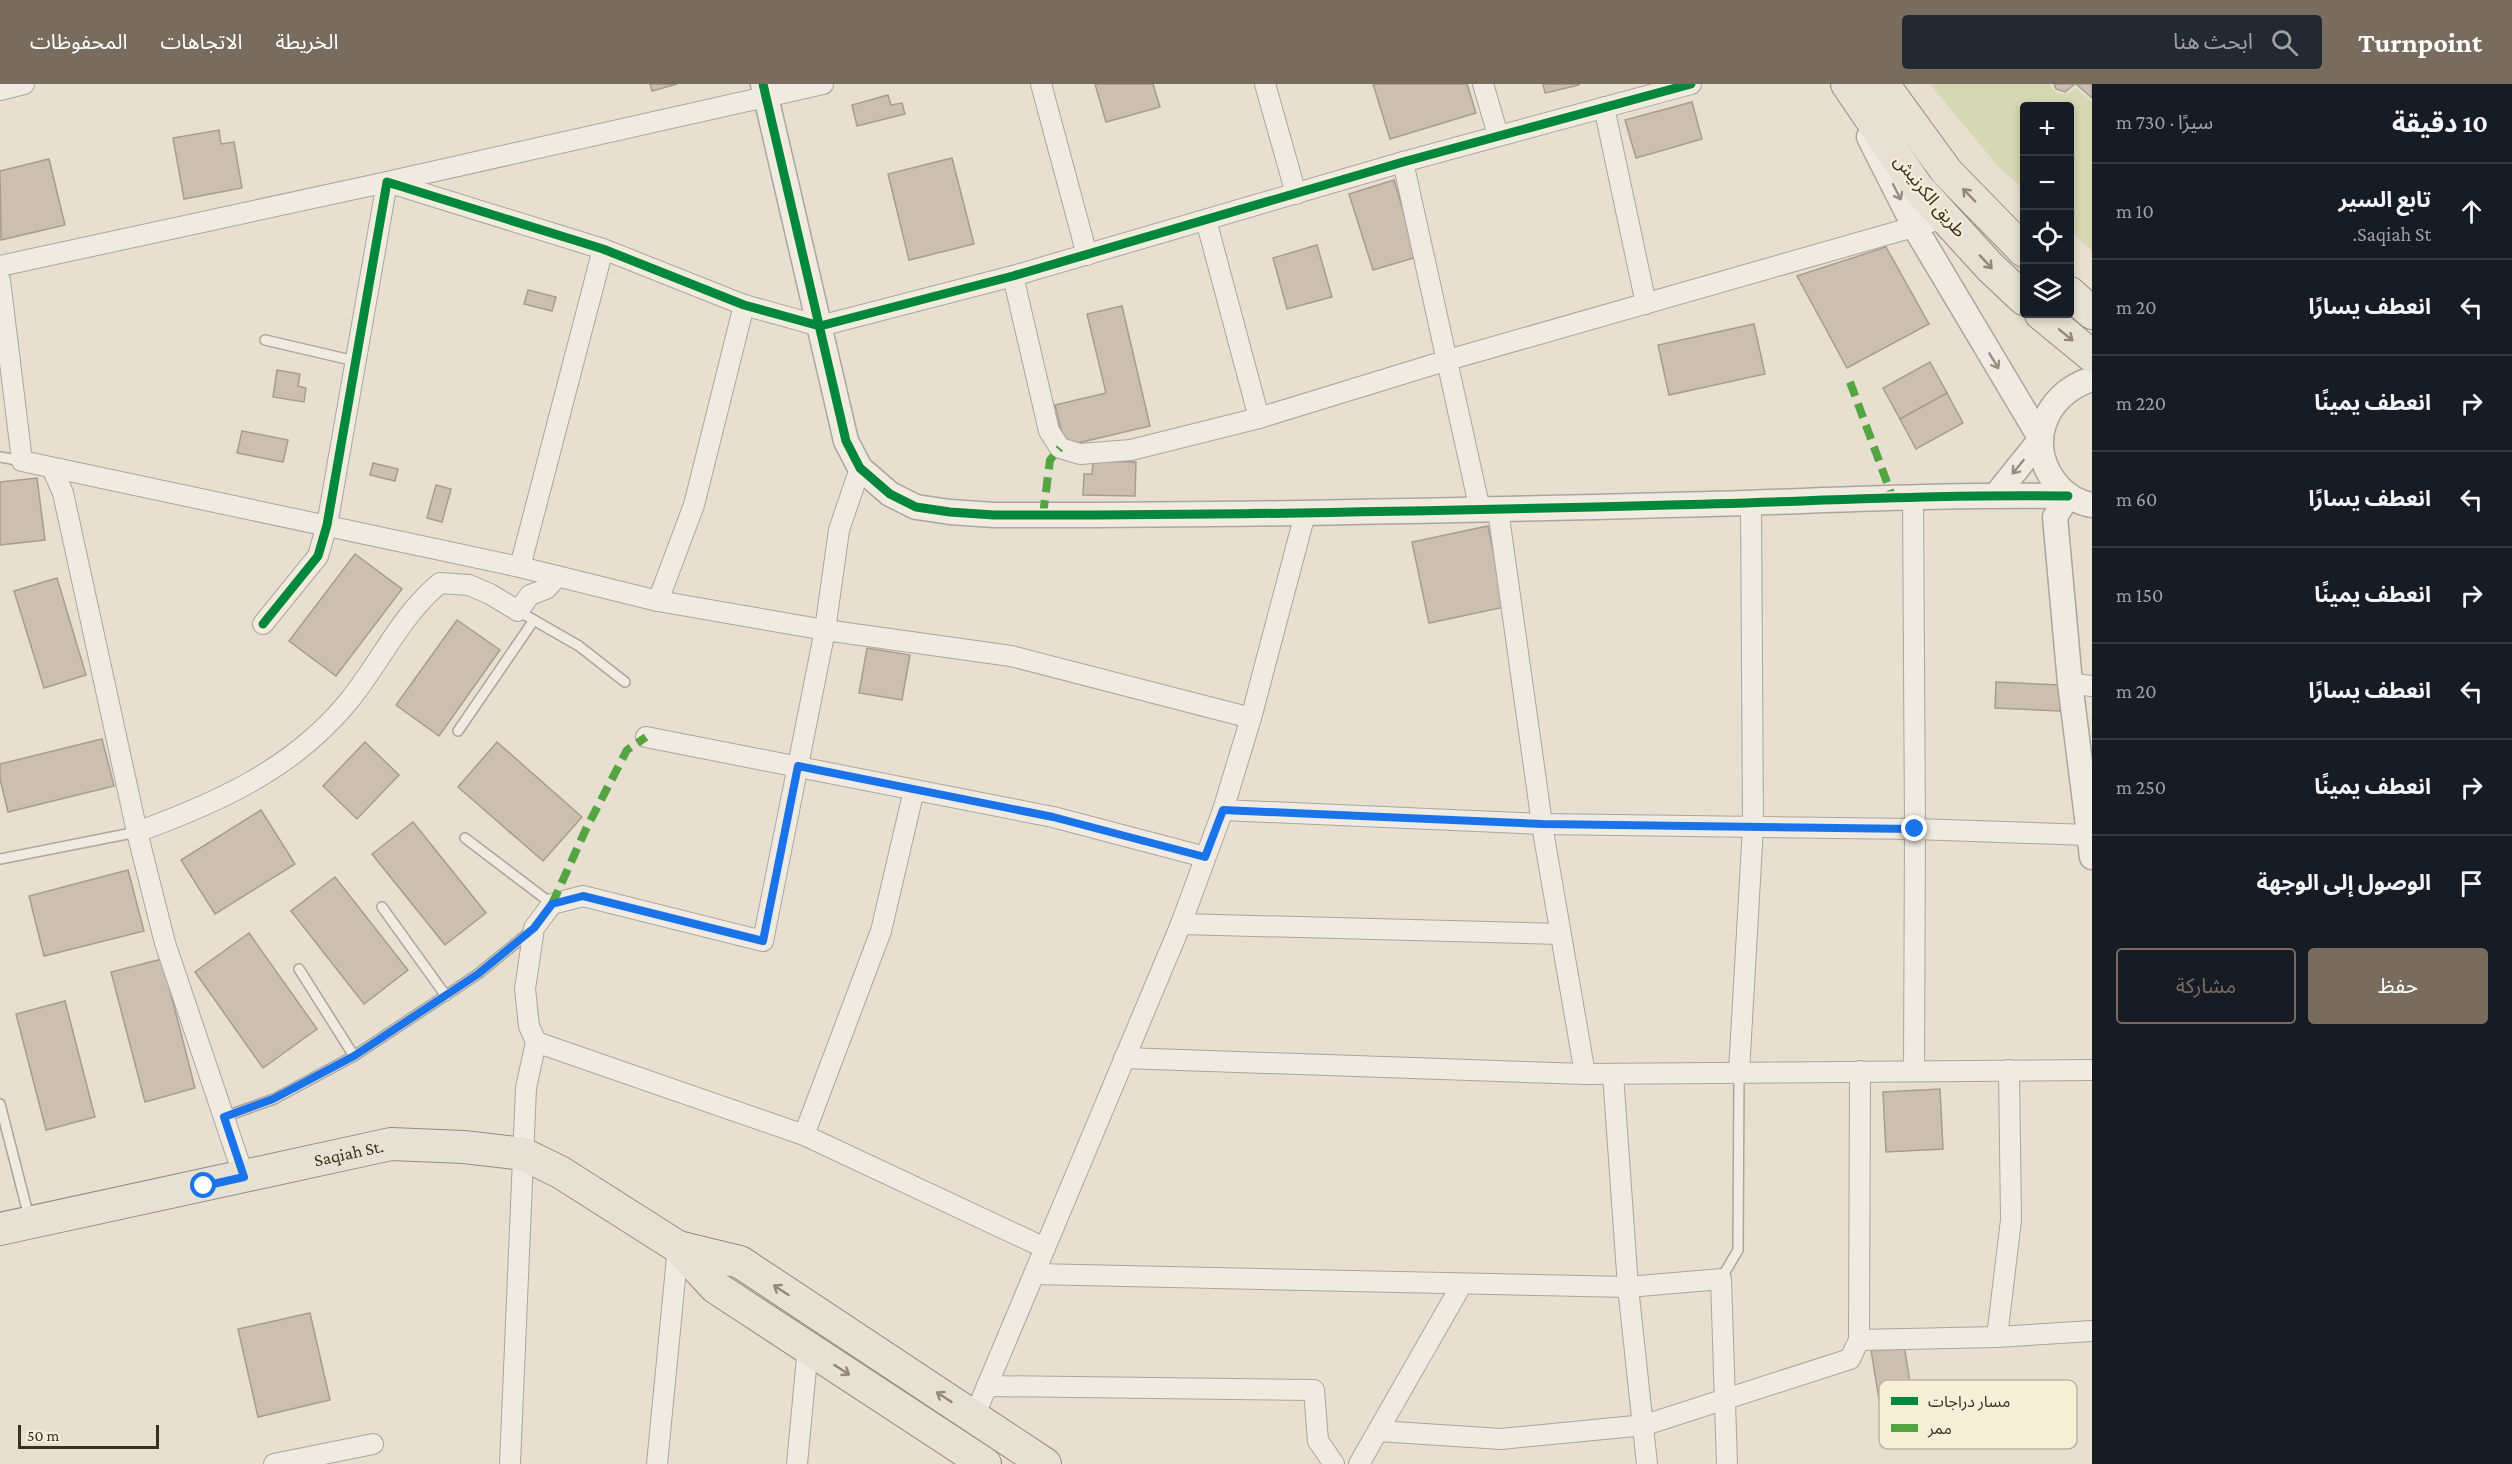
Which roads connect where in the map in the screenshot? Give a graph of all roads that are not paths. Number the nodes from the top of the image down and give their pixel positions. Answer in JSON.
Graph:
{"nodes":[{"id":1,"x":24,"y":84,"type":"edge"},
{"id":2,"x":823,"y":84,"type":"edge"},
{"id":3,"x":1041,"y":84,"type":"edge"},
{"id":4,"x":1265,"y":84,"type":"edge"},
{"id":5,"x":1483,"y":84,"type":"edge"},
{"id":6,"x":1691,"y":84,"type":"edge"},
{"id":7,"x":1842,"y":84,"type":"edge"},
{"id":8,"x":1847,"y":84,"type":"edge"},
{"id":9,"x":1883,"y":84,"type":"edge"},
{"id":10,"x":0,"y":90,"type":"edge"},
{"id":11,"x":765,"y":91,"type":"edge"},
{"id":12,"x":1604,"y":107,"type":"junction"},
{"id":13,"x":1498,"y":135,"type":"junction"},
{"id":14,"x":1402,"y":162,"type":"junction"},
{"id":15,"x":387,"y":182,"type":"junction"},
{"id":16,"x":1296,"y":194,"type":"junction"},
{"id":17,"x":1946,"y":218,"type":"junction"},
{"id":18,"x":1206,"y":220,"type":"junction"},
{"id":19,"x":1914,"y":226,"type":"junction"},
{"id":20,"x":2020,"y":246,"type":"edge"},
{"id":21,"x":603,"y":249,"type":"junction"},
{"id":22,"x":1087,"y":255,"type":"junction"},
{"id":23,"x":0,"y":266,"type":"edge"},
{"id":24,"x":1013,"y":276,"type":"junction"},
{"id":25,"x":0,"y":280,"type":"edge"},
{"id":26,"x":2020,"y":294,"type":"edge"},
{"id":27,"x":2074,"y":297,"type":"edge"},
{"id":28,"x":1646,"y":304,"type":"junction"},
{"id":29,"x":744,"y":305,"type":"junction"},
{"id":30,"x":2092,"y":313,"type":"edge"},
{"id":31,"x":2046,"y":318,"type":"edge"},
{"id":32,"x":820,"y":326,"type":"junction"},
{"id":33,"x":265,"y":340,"type":"dead end"},
{"id":34,"x":2092,"y":356,"type":"edge"},
{"id":35,"x":1448,"y":360,"type":"junction"},
{"id":36,"x":356,"y":361,"type":"junction"},
{"id":37,"x":2092,"y":379,"type":"edge"},
{"id":38,"x":1259,"y":418,"type":"junction"},
{"id":39,"x":2041,"y":439,"type":"junction"},
{"id":40,"x":0,"y":457,"type":"edge"},
{"id":41,"x":22,"y":461,"type":"junction"},
{"id":42,"x":52,"y":468,"type":"junction"},
{"id":43,"x":860,"y":468,"type":"junction"},
{"id":44,"x":1996,"y":495,"type":"junction"},
{"id":45,"x":1913,"y":496,"type":"junction"},
{"id":46,"x":2068,"y":496,"type":"junction"},
{"id":47,"x":1751,"y":503,"type":"junction"},
{"id":48,"x":2092,"y":505,"type":"edge"},
{"id":49,"x":1489,"y":510,"type":"junction"},
{"id":50,"x":1305,"y":514,"type":"junction"},
{"id":51,"x":327,"y":525,"type":"junction"},
{"id":52,"x":520,"y":567,"type":"junction"},
{"id":53,"x":558,"y":576,"type":"junction"},
{"id":54,"x":658,"y":601,"type":"junction"},
{"id":55,"x":526,"y":615,"type":"junction"},
{"id":56,"x":264,"y":624,"type":"dead end"},
{"id":57,"x":825,"y":630,"type":"junction"},
{"id":58,"x":626,"y":682,"type":"dead end"},
{"id":59,"x":2081,"y":684,"type":"edge"},
{"id":60,"x":1251,"y":718,"type":"junction"},
{"id":61,"x":458,"y":731,"type":"dead end"},
{"id":62,"x":646,"y":737,"type":"dead end"},
{"id":63,"x":798,"y":766,"type":"junction"},
{"id":64,"x":914,"y":790,"type":"junction"},
{"id":65,"x":1223,"y":810,"type":"junction"},
{"id":66,"x":1543,"y":824,"type":"junction"},
{"id":67,"x":1753,"y":827,"type":"junction"},
{"id":68,"x":1915,"y":829,"type":"junction"},
{"id":69,"x":137,"y":832,"type":"junction"},
{"id":70,"x":465,"y":838,"type":"dead end"},
{"id":71,"x":2090,"y":846,"type":"edge"},
{"id":72,"x":1205,"y":857,"type":"junction"},
{"id":73,"x":0,"y":859,"type":"edge"},
{"id":74,"x":552,"y":904,"type":"junction"},
{"id":75,"x":382,"y":907,"type":"dead end"},
{"id":76,"x":1181,"y":924,"type":"junction"},
{"id":77,"x":534,"y":928,"type":"junction"},
{"id":78,"x":1561,"y":934,"type":"junction"},
{"id":79,"x":299,"y":969,"type":"dead end"},
{"id":80,"x":446,"y":996,"type":"junction"},
{"id":81,"x":536,"y":1042,"type":"junction"},
{"id":82,"x":354,"y":1056,"type":"junction"},
{"id":83,"x":1124,"y":1058,"type":"junction"},
{"id":84,"x":2009,"y":1070,"type":"junction"},
{"id":85,"x":2092,"y":1070,"type":"edge"},
{"id":86,"x":1860,"y":1071,"type":"junction"},
{"id":87,"x":1914,"y":1071,"type":"junction"},
{"id":88,"x":1739,"y":1072,"type":"junction"},
{"id":89,"x":1585,"y":1074,"type":"junction"},
{"id":90,"x":1613,"y":1074,"type":"junction"},
{"id":91,"x":0,"y":1104,"type":"edge"},
{"id":92,"x":224,"y":1117,"type":"junction"},
{"id":93,"x":804,"y":1135,"type":"junction"},
{"id":94,"x":522,"y":1154,"type":"junction"},
{"id":95,"x":244,"y":1177,"type":"junction"},
{"id":96,"x":30,"y":1223,"type":"junction"},
{"id":97,"x":0,"y":1229,"type":"edge"},
{"id":98,"x":678,"y":1247,"type":"junction"},
{"id":99,"x":1045,"y":1248,"type":"junction"},
{"id":100,"x":1034,"y":1274,"type":"junction"},
{"id":101,"x":1721,"y":1279,"type":"junction"},
{"id":102,"x":1462,"y":1284,"type":"junction"},
{"id":103,"x":1628,"y":1287,"type":"junction"},
{"id":104,"x":2092,"y":1331,"type":"edge"},
{"id":105,"x":1996,"y":1338,"type":"junction"},
{"id":106,"x":1859,"y":1340,"type":"junction"},
{"id":107,"x":808,"y":1347,"type":"junction"},
{"id":108,"x":987,"y":1386,"type":"junction"},
{"id":109,"x":1724,"y":1398,"type":"junction"},
{"id":110,"x":974,"y":1417,"type":"junction"},
{"id":111,"x":1644,"y":1425,"type":"junction"},
{"id":112,"x":1378,"y":1431,"type":"junction"},
{"id":113,"x":373,"y":1444,"type":"dead end"},
{"id":114,"x":320,"y":1459,"type":"edge"},
{"id":115,"x":967,"y":1459,"type":"edge"},
{"id":116,"x":274,"y":1464,"type":"edge"},
{"id":117,"x":510,"y":1464,"type":"edge"},
{"id":118,"x":657,"y":1464,"type":"edge"},
{"id":119,"x":797,"y":1464,"type":"edge"},
{"id":120,"x":1045,"y":1464,"type":"edge"},
{"id":121,"x":1334,"y":1464,"type":"edge"},
{"id":122,"x":1359,"y":1464,"type":"edge"},
{"id":123,"x":1647,"y":1464,"type":"edge"},
{"id":124,"x":1727,"y":1464,"type":"edge"}],
"edges":[{"from":1,"to":10,"type":"street"},
{"from":2,"to":11,"type":"street"},
{"from":3,"to":22,"type":"street"},
{"from":4,"to":16,"type":"street"},
{"from":5,"to":13,"type":"street"},
{"from":6,"to":12,"type":"street"},
{"from":7,"to":19,"type":"street","one_way":true},
{"from":8,"to":17,"type":"main road","name":"طريق الكرنيش"},
{"from":20,"to":9,"type":"main road","name":"طريق الكرنيش","one_way":true},
{"from":11,"to":15,"type":"street"},
{"from":11,"to":32,"type":"street"},
{"from":12,"to":13,"type":"street"},
{"from":12,"to":28,"type":"street"},
{"from":13,"to":14,"type":"street"},
{"from":14,"to":16,"type":"street"},
{"from":14,"to":35,"type":"street"},
{"from":15,"to":21,"type":"street"},
{"from":15,"to":23,"type":"street"},
{"from":15,"to":36,"type":"street"},
{"from":16,"to":18,"type":"street"},
{"from":17,"to":19,"type":"street"},
{"from":17,"to":26,"type":"main road","name":"طريق الكرنيش","one_way":true},
{"from":18,"to":22,"type":"street"},
{"from":18,"to":38,"type":"street"},
{"from":19,"to":28,"type":"street"},
{"from":19,"to":39,"type":"street","one_way":true},
{"from":21,"to":29,"type":"street"},
{"from":21,"to":52,"type":"street"},
{"from":22,"to":24,"type":"street"},
{"from":24,"to":32,"type":"street"},
{"from":24,"to":38,"type":"street"},
{"from":25,"to":41,"type":"street"},
{"from":27,"to":30,"type":"main road"},
{"from":28,"to":35,"type":"street"},
{"from":29,"to":32,"type":"street"},
{"from":29,"to":54,"type":"street"},
{"from":31,"to":34,"type":"main road","one_way":true},
{"from":32,"to":43,"type":"street"},
{"from":33,"to":36,"type":"lane"},
{"from":35,"to":38,"type":"street"},
{"from":35,"to":49,"type":"street"},
{"from":36,"to":51,"type":"street"},
{"from":37,"to":39,"type":"street"},
{"from":39,"to":44,"type":"street","one_way":true},
{"from":39,"to":46,"type":"street"},
{"from":40,"to":41,"type":"lane"},
{"from":41,"to":42,"type":"street"},
{"from":42,"to":51,"type":"street"},
{"from":42,"to":69,"type":"street"},
{"from":43,"to":50,"type":"street"},
{"from":43,"to":57,"type":"street"},
{"from":44,"to":45,"type":"street"},
{"from":44,"to":46,"type":"street"},
{"from":45,"to":47,"type":"street"},
{"from":45,"to":68,"type":"street"},
{"from":46,"to":48,"type":"street"},
{"from":46,"to":59,"type":"street"},
{"from":47,"to":49,"type":"street"},
{"from":47,"to":67,"type":"street"},
{"from":49,"to":50,"type":"street"},
{"from":49,"to":66,"type":"street"},
{"from":50,"to":60,"type":"street"},
{"from":51,"to":52,"type":"street"},
{"from":51,"to":56,"type":"street"},
{"from":52,"to":53,"type":"street"},
{"from":53,"to":54,"type":"street"},
{"from":53,"to":55,"type":"street"},
{"from":54,"to":57,"type":"street"},
{"from":55,"to":58,"type":"lane"},
{"from":55,"to":61,"type":"lane"},
{"from":55,"to":69,"type":"street"},
{"from":57,"to":60,"type":"street"},
{"from":57,"to":63,"type":"street"},
{"from":59,"to":71,"type":"street"},
{"from":60,"to":65,"type":"street"},
{"from":62,"to":63,"type":"street"},
{"from":63,"to":64,"type":"street"},
{"from":63,"to":74,"type":"street"},
{"from":64,"to":72,"type":"street"},
{"from":64,"to":93,"type":"street"},
{"from":65,"to":66,"type":"street"},
{"from":65,"to":72,"type":"street"},
{"from":66,"to":67,"type":"street"},
{"from":66,"to":78,"type":"street"},
{"from":67,"to":68,"type":"street"},
{"from":67,"to":88,"type":"street"},
{"from":68,"to":71,"type":"street"},
{"from":68,"to":87,"type":"street"},
{"from":69,"to":73,"type":"lane"},
{"from":69,"to":92,"type":"street"},
{"from":70,"to":74,"type":"lane"},
{"from":72,"to":76,"type":"street"},
{"from":74,"to":77,"type":"street"},
{"from":75,"to":80,"type":"lane"},
{"from":76,"to":78,"type":"street"},
{"from":76,"to":83,"type":"street"},
{"from":77,"to":80,"type":"lane"},
{"from":77,"to":81,"type":"street"},
{"from":78,"to":89,"type":"street"},
{"from":79,"to":82,"type":"lane"},
{"from":80,"to":82,"type":"lane"},
{"from":81,"to":93,"type":"street"},
{"from":81,"to":94,"type":"street"},
{"from":82,"to":92,"type":"lane"},
{"from":83,"to":89,"type":"street"},
{"from":83,"to":99,"type":"street"},
{"from":84,"to":85,"type":"street"},
{"from":84,"to":87,"type":"street"},
{"from":84,"to":105,"type":"street"},
{"from":86,"to":87,"type":"street"},
{"from":86,"to":88,"type":"street"},
{"from":86,"to":106,"type":"street"},
{"from":88,"to":90,"type":"street"},
{"from":88,"to":101,"type":"lane"},
{"from":89,"to":90,"type":"street"},
{"from":90,"to":103,"type":"street"},
{"from":91,"to":96,"type":"lane"},
{"from":92,"to":95,"type":"street"},
{"from":93,"to":99,"type":"street"},
{"from":94,"to":95,"type":"main road","name":"Saqiah St."},
{"from":94,"to":98,"type":"main road","name":"Saqiah St."},
{"from":94,"to":117,"type":"street"},
{"from":95,"to":96,"type":"main road","name":"Saqiah St."},
{"from":96,"to":97,"type":"main road","name":"Saqiah St."},
{"from":98,"to":107,"type":"main road"},
{"from":110,"to":98,"type":"main road","one_way":true},
{"from":98,"to":118,"type":"street"},
{"from":99,"to":100,"type":"street"},
{"from":100,"to":102,"type":"street"},
{"from":100,"to":108,"type":"street"},
{"from":101,"to":103,"type":"street"},
{"from":101,"to":109,"type":"street"},
{"from":102,"to":103,"type":"street"},
{"from":102,"to":112,"type":"street"},
{"from":103,"to":111,"type":"street"},
{"from":104,"to":105,"type":"street"},
{"from":105,"to":106,"type":"street"},
{"from":106,"to":109,"type":"street"},
{"from":107,"to":115,"type":"main road","one_way":true},
{"from":107,"to":119,"type":"street"},
{"from":108,"to":110,"type":"street"},
{"from":108,"to":121,"type":"street"},
{"from":109,"to":111,"type":"street"},
{"from":109,"to":124,"type":"street"},
{"from":110,"to":120,"type":"main road"},
{"from":111,"to":112,"type":"street"},
{"from":111,"to":123,"type":"street"},
{"from":112,"to":122,"type":"street"},
{"from":113,"to":114,"type":"street"},
{"from":114,"to":116,"type":"street"}]}
